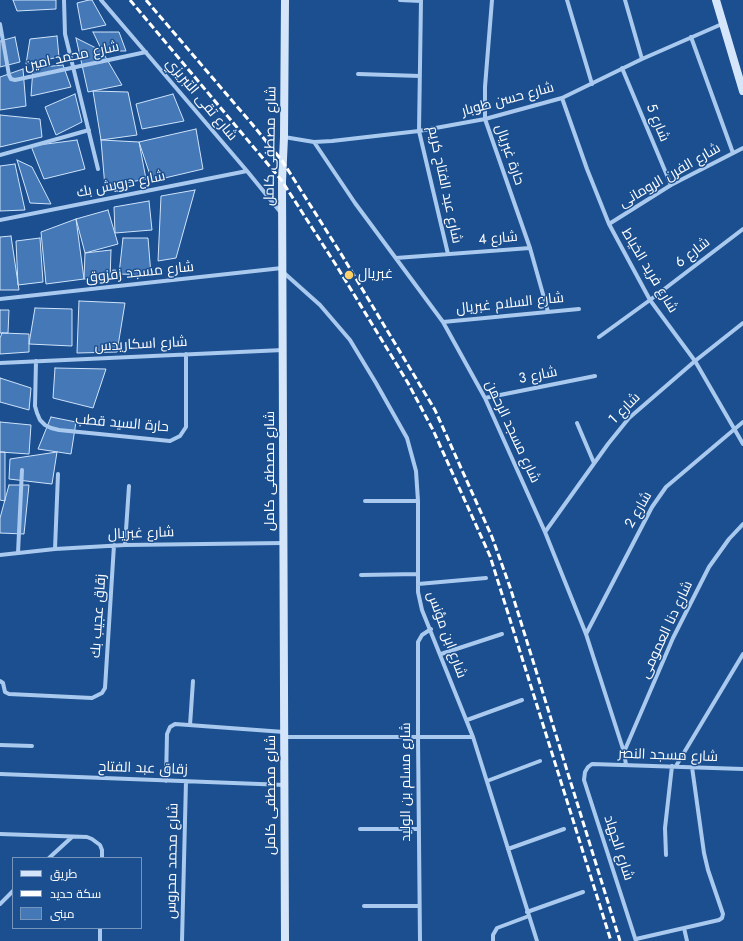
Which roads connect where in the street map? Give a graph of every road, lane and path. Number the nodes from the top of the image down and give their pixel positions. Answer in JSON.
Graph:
{"nodes":[{"id":1,"x":64,"y":0,"type":"edge"},
{"id":2,"x":101,"y":0,"type":"edge"},
{"id":3,"x":285,"y":0,"type":"edge"},
{"id":4,"x":400,"y":0,"type":"edge"},
{"id":5,"x":421,"y":0,"type":"edge"},
{"id":6,"x":492,"y":0,"type":"edge"},
{"id":7,"x":567,"y":0,"type":"edge"},
{"id":8,"x":625,"y":0,"type":"edge"},
{"id":9,"x":716,"y":0,"type":"edge"},
{"id":10,"x":0,"y":24,"type":"edge"},
{"id":11,"x":722,"y":24,"type":"junction"},
{"id":12,"x":691,"y":37,"type":"junction"},
{"id":13,"x":146,"y":52,"type":"junction"},
{"id":14,"x":642,"y":59,"type":"junction"},
{"id":15,"x":74,"y":68,"type":"junction"},
{"id":16,"x":622,"y":68,"type":"junction"},
{"id":17,"x":358,"y":74,"type":"dead end"},
{"id":18,"x":420,"y":76,"type":"junction"},
{"id":19,"x":592,"y":84,"type":"junction"},
{"id":20,"x":743,"y":91,"type":"edge"},
{"id":21,"x":562,"y":98,"type":"junction"},
{"id":22,"x":485,"y":119,"type":"junction"},
{"id":23,"x":89,"y":130,"type":"junction"},
{"id":24,"x":419,"y":131,"type":"junction"},
{"id":25,"x":284,"y":137,"type":"junction"},
{"id":26,"x":314,"y":142,"type":"junction"},
{"id":27,"x":743,"y":148,"type":"edge"},
{"id":28,"x":732,"y":153,"type":"junction"},
{"id":29,"x":0,"y":155,"type":"edge"},
{"id":30,"x":98,"y":169,"type":"dead end"},
{"id":31,"x":247,"y":171,"type":"junction"},
{"id":32,"x":671,"y":185,"type":"junction"},
{"id":33,"x":283,"y":215,"type":"junction"},
{"id":34,"x":0,"y":220,"type":"edge"},
{"id":35,"x":609,"y":224,"type":"junction"},
{"id":36,"x":743,"y":228,"type":"edge"},
{"id":37,"x":530,"y":248,"type":"junction"},
{"id":38,"x":448,"y":254,"type":"junction"},
{"id":39,"x":396,"y":258,"type":"junction"},
{"id":40,"x":283,"y":270,"type":"junction"},
{"id":41,"x":0,"y":299,"type":"edge"},
{"id":42,"x":650,"y":300,"type":"junction"},
{"id":43,"x":579,"y":309,"type":"dead end"},
{"id":44,"x":548,"y":312,"type":"junction"},
{"id":45,"x":443,"y":322,"type":"junction"},
{"id":46,"x":743,"y":323,"type":"edge"},
{"id":47,"x":599,"y":337,"type":"dead end"},
{"id":48,"x":283,"y":350,"type":"junction"},
{"id":49,"x":186,"y":354,"type":"junction"},
{"id":50,"x":36,"y":361,"type":"junction"},
{"id":51,"x":695,"y":361,"type":"junction"},
{"id":52,"x":0,"y":363,"type":"edge"},
{"id":53,"x":595,"y":376,"type":"dead end"},
{"id":54,"x":485,"y":398,"type":"junction"},
{"id":55,"x":743,"y":422,"type":"edge"},
{"id":56,"x":577,"y":423,"type":"dead end"},
{"id":57,"x":734,"y":429,"type":"junction"},
{"id":58,"x":743,"y":444,"type":"edge"},
{"id":59,"x":594,"y":463,"type":"junction"},
{"id":60,"x":22,"y":470,"type":"dead end"},
{"id":61,"x":58,"y":474,"type":"dead end"},
{"id":62,"x":129,"y":486,"type":"dead end"},
{"id":63,"x":365,"y":501,"type":"dead end"},
{"id":64,"x":418,"y":501,"type":"junction"},
{"id":65,"x":743,"y":524,"type":"edge"},
{"id":66,"x":545,"y":532,"type":"junction"},
{"id":67,"x":284,"y":543,"type":"junction"},
{"id":68,"x":114,"y":545,"type":"junction"},
{"id":69,"x":125,"y":545,"type":"junction"},
{"id":70,"x":55,"y":549,"type":"junction"},
{"id":71,"x":18,"y":552,"type":"junction"},
{"id":72,"x":0,"y":555,"type":"edge"},
{"id":73,"x":418,"y":574,"type":"junction"},
{"id":74,"x":361,"y":575,"type":"dead end"},
{"id":75,"x":486,"y":578,"type":"dead end"},
{"id":76,"x":418,"y":584,"type":"junction"},
{"id":77,"x":431,"y":629,"type":"junction"},
{"id":78,"x":502,"y":634,"type":"dead end"},
{"id":79,"x":586,"y":634,"type":"junction"},
{"id":80,"x":440,"y":654,"type":"junction"},
{"id":81,"x":743,"y":654,"type":"edge"},
{"id":82,"x":0,"y":680,"type":"edge"},
{"id":83,"x":193,"y":681,"type":"dead end"},
{"id":84,"x":522,"y":700,"type":"dead end"},
{"id":85,"x":467,"y":720,"type":"junction"},
{"id":86,"x":190,"y":725,"type":"junction"},
{"id":87,"x":285,"y":735,"type":"junction"},
{"id":88,"x":473,"y":737,"type":"junction"},
{"id":89,"x":418,"y":738,"type":"junction"},
{"id":90,"x":0,"y":745,"type":"edge"},
{"id":91,"x":32,"y":746,"type":"dead end"},
{"id":92,"x":624,"y":752,"type":"junction"},
{"id":93,"x":540,"y":761,"type":"dead end"},
{"id":94,"x":592,"y":764,"type":"joint"},
{"id":95,"x":626,"y":765,"type":"junction"},
{"id":96,"x":674,"y":766,"type":"junction"},
{"id":97,"x":692,"y":767,"type":"junction"},
{"id":98,"x":743,"y":769,"type":"edge"},
{"id":99,"x":0,"y":774,"type":"edge"},
{"id":100,"x":166,"y":780,"type":"junction"},
{"id":101,"x":186,"y":781,"type":"junction"},
{"id":102,"x":487,"y":781,"type":"junction"},
{"id":103,"x":285,"y":785,"type":"junction"},
{"id":104,"x":360,"y":829,"type":"dead end"},
{"id":105,"x":419,"y":829,"type":"junction"},
{"id":106,"x":564,"y":829,"type":"dead end"},
{"id":107,"x":0,"y":834,"type":"edge"},
{"id":108,"x":72,"y":837,"type":"junction"},
{"id":109,"x":508,"y":849,"type":"junction"},
{"id":110,"x":666,"y":855,"type":"dead end"},
{"id":111,"x":50,"y":857,"type":"edge"},
{"id":112,"x":102,"y":857,"type":"edge"},
{"id":113,"x":12,"y":892,"type":"edge"},
{"id":114,"x":582,"y":892,"type":"dead end"},
{"id":115,"x":0,"y":904,"type":"edge"},
{"id":116,"x":364,"y":906,"type":"dead end"},
{"id":117,"x":419,"y":906,"type":"junction"},
{"id":118,"x":528,"y":914,"type":"junction"},
{"id":119,"x":684,"y":928,"type":"junction"},
{"id":120,"x":100,"y":929,"type":"edge"},
{"id":121,"x":636,"y":940,"type":"edge"},
{"id":122,"x":100,"y":941,"type":"edge"},
{"id":123,"x":182,"y":941,"type":"edge"},
{"id":124,"x":286,"y":941,"type":"edge"},
{"id":125,"x":420,"y":941,"type":"edge"},
{"id":126,"x":493,"y":941,"type":"edge"},
{"id":127,"x":536,"y":941,"type":"edge"},
{"id":128,"x":687,"y":941,"type":"edge"}],
"edges":[{"from":1,"to":15,"type":"street"},
{"from":2,"to":13,"type":"street","name":"شارع تقى التبريزي"},
{"from":3,"to":25,"type":"main road","name":"شارع مصطفى كامل"},
{"from":4,"to":5,"type":"street"},
{"from":5,"to":18,"type":"street","name":"شارع عبد الفتاح كريم"},
{"from":6,"to":22,"type":"street","name":"حارة غبريال"},
{"from":7,"to":19,"type":"street"},
{"from":8,"to":14,"type":"street"},
{"from":9,"to":11,"type":"main road"},
{"from":10,"to":15,"type":"street","name":"شارع محمد امين"},
{"from":11,"to":12,"type":"street","name":"شارع حسن طوبار"},
{"from":11,"to":20,"type":"main road"},
{"from":12,"to":14,"type":"street","name":"شارع حسن طوبار"},
{"from":12,"to":28,"type":"street"},
{"from":13,"to":15,"type":"street","name":"شارع محمد امين"},
{"from":13,"to":31,"type":"street","name":"شارع تقى التبريزي"},
{"from":14,"to":16,"type":"street","name":"شارع حسن طوبار"},
{"from":15,"to":23,"type":"street"},
{"from":16,"to":19,"type":"street","name":"شارع حسن طوبار"},
{"from":16,"to":32,"type":"street","name":"شارع 5"},
{"from":17,"to":18,"type":"street"},
{"from":18,"to":24,"type":"street","name":"شارع عبد الفتاح كريم"},
{"from":19,"to":21,"type":"street","name":"شارع حسن طوبار"},
{"from":21,"to":22,"type":"street","name":"شارع حسن طوبار"},
{"from":21,"to":35,"type":"street","name":"شارع فريد الخياط"},
{"from":22,"to":24,"type":"street","name":"شارع حسن طوبار"},
{"from":22,"to":37,"type":"street","name":"حارة غبريال"},
{"from":23,"to":29,"type":"street"},
{"from":23,"to":30,"type":"street"},
{"from":24,"to":26,"type":"street","name":"شارع حسن طوبار"},
{"from":24,"to":38,"type":"street","name":"شارع عبد الفتاح كريم"},
{"from":25,"to":26,"type":"street","name":"شارع حسن طوبار"},
{"from":25,"to":33,"type":"main road","name":"شارع مصطفى كامل"},
{"from":26,"to":39,"type":"street","name":"شارع مسجد الرحمن"},
{"from":27,"to":28,"type":"street","name":"شارع الفرن الرومانى"},
{"from":28,"to":32,"type":"street","name":"شارع الفرن الرومانى"},
{"from":31,"to":33,"type":"street","name":"شارع تقى التبريزي"},
{"from":31,"to":34,"type":"street","name":"شارع درويش بك"},
{"from":32,"to":35,"type":"street","name":"شارع الفرن الرومانى"},
{"from":33,"to":40,"type":"main road","name":"شارع مصطفى كامل"},
{"from":35,"to":42,"type":"street","name":"شارع فريد الخياط"},
{"from":36,"to":42,"type":"street","name":"شارع 6"},
{"from":37,"to":38,"type":"street","name":"شارع 4"},
{"from":37,"to":44,"type":"street","name":"حارة غبريال"},
{"from":38,"to":39,"type":"street","name":"شارع 4"},
{"from":39,"to":45,"type":"street","name":"شارع مسجد الرحمن"},
{"from":40,"to":41,"type":"street","name":"شارع مسجد زقزوق"},
{"from":40,"to":48,"type":"main road","name":"شارع مصطفى كامل"},
{"from":40,"to":64,"type":"street","name":"شارع ابن مؤنس"},
{"from":42,"to":47,"type":"street","name":"شارع 6"},
{"from":42,"to":51,"type":"street","name":"شارع فريد الخياط"},
{"from":43,"to":44,"type":"street","name":"شارع السلام غبريال"},
{"from":44,"to":45,"type":"street","name":"شارع السلام غبريال"},
{"from":45,"to":54,"type":"street","name":"شارع مسجد الرحمن"},
{"from":46,"to":51,"type":"street","name":"شارع 1"},
{"from":48,"to":49,"type":"street","name":"شارع اسكاريدس"},
{"from":48,"to":67,"type":"main road","name":"شارع مصطفى كامل"},
{"from":49,"to":50,"type":"street","name":"شارع اسكاريدس"},
{"from":49,"to":50,"type":"street","name":"حارة السيد قطب"},
{"from":50,"to":52,"type":"street","name":"شارع اسكاريدس"},
{"from":51,"to":57,"type":"street","name":"شارع فريد الخياط"},
{"from":51,"to":59,"type":"street","name":"شارع 1"},
{"from":53,"to":54,"type":"street","name":"شارع 3"},
{"from":54,"to":66,"type":"street","name":"شارع مسجد الرحمن"},
{"from":55,"to":57,"type":"street","name":"شارع 2"},
{"from":56,"to":59,"type":"street"},
{"from":57,"to":58,"type":"street","name":"شارع فريد الخياط"},
{"from":57,"to":79,"type":"street","name":"شارع 2"},
{"from":59,"to":66,"type":"street","name":"شارع 1"},
{"from":60,"to":71,"type":"street"},
{"from":61,"to":70,"type":"street"},
{"from":62,"to":69,"type":"street"},
{"from":63,"to":64,"type":"street"},
{"from":64,"to":73,"type":"street","name":"شارع ابن مؤنس"},
{"from":65,"to":92,"type":"street","name":"شارع دنا العمومى"},
{"from":66,"to":79,"type":"street","name":"شارع مسجد الرحمن"},
{"from":67,"to":69,"type":"street","name":"شارع غبريال"},
{"from":67,"to":87,"type":"main road","name":"شارع مصطفى كامل"},
{"from":68,"to":69,"type":"street","name":"شارع غبريال"},
{"from":68,"to":70,"type":"street","name":"شارع غبريال"},
{"from":68,"to":82,"type":"street","name":"زقاق عجيب بك"},
{"from":70,"to":71,"type":"street","name":"شارع غبريال"},
{"from":71,"to":72,"type":"street","name":"شارع غبريال"},
{"from":73,"to":74,"type":"street"},
{"from":73,"to":76,"type":"street","name":"شارع ابن مؤنس"},
{"from":75,"to":76,"type":"street"},
{"from":76,"to":77,"type":"street","name":"شارع ابن مؤنس"},
{"from":77,"to":80,"type":"street","name":"شارع ابن مؤنس"},
{"from":77,"to":89,"type":"street","name":"شارع مسلم بن الوليد"},
{"from":78,"to":80,"type":"street"},
{"from":79,"to":92,"type":"street","name":"شارع مسجد الرحمن"},
{"from":80,"to":85,"type":"street","name":"شارع ابن مؤنس"},
{"from":81,"to":96,"type":"street"},
{"from":83,"to":86,"type":"street"},
{"from":84,"to":85,"type":"street"},
{"from":85,"to":88,"type":"street","name":"شارع ابن مؤنس"},
{"from":86,"to":87,"type":"street"},
{"from":86,"to":100,"type":"street"},
{"from":87,"to":89,"type":"street"},
{"from":87,"to":103,"type":"main road","name":"شارع مصطفى كامل"},
{"from":88,"to":89,"type":"street"},
{"from":88,"to":102,"type":"street","name":"شارع ابن مؤنس"},
{"from":89,"to":105,"type":"street","name":"شارع مسلم بن الوليد"},
{"from":90,"to":91,"type":"street"},
{"from":92,"to":95,"type":"street","name":"شارع مسجد الرحمن"},
{"from":93,"to":102,"type":"street"},
{"from":94,"to":95,"type":"street","name":"شارع مسجد النصر"},
{"from":94,"to":121,"type":"street","name":"شارع الجهاد"},
{"from":95,"to":96,"type":"street","name":"شارع مسجد النصر"},
{"from":96,"to":97,"type":"street","name":"شارع مسجد النصر"},
{"from":96,"to":110,"type":"street"},
{"from":97,"to":98,"type":"street","name":"شارع مسجد النصر"},
{"from":97,"to":119,"type":"street"},
{"from":99,"to":100,"type":"street","name":"زقاق عبد الفتاح"},
{"from":100,"to":101,"type":"street","name":"زقاق عبد الفتاح"},
{"from":101,"to":103,"type":"street","name":"زقاق عبد الفتاح"},
{"from":101,"to":123,"type":"street","name":"شارع محمد محروس"},
{"from":102,"to":109,"type":"street","name":"شارع ابن مؤنس"},
{"from":103,"to":124,"type":"main road","name":"شارع مصطفى كامل"},
{"from":104,"to":105,"type":"street"},
{"from":105,"to":117,"type":"street","name":"شارع مسلم بن الوليد"},
{"from":106,"to":109,"type":"street"},
{"from":107,"to":108,"type":"street"},
{"from":108,"to":111,"type":"street"},
{"from":108,"to":112,"type":"street"},
{"from":109,"to":118,"type":"street","name":"شارع ابن مؤنس"},
{"from":113,"to":115,"type":"street"},
{"from":114,"to":118,"type":"street"},
{"from":116,"to":117,"type":"street"},
{"from":117,"to":125,"type":"street","name":"شارع مسلم بن الوليد"},
{"from":118,"to":126,"type":"street"},
{"from":118,"to":127,"type":"street","name":"شارع ابن مؤنس"},
{"from":119,"to":121,"type":"street"},
{"from":119,"to":128,"type":"street"},
{"from":120,"to":122,"type":"street"}]}
